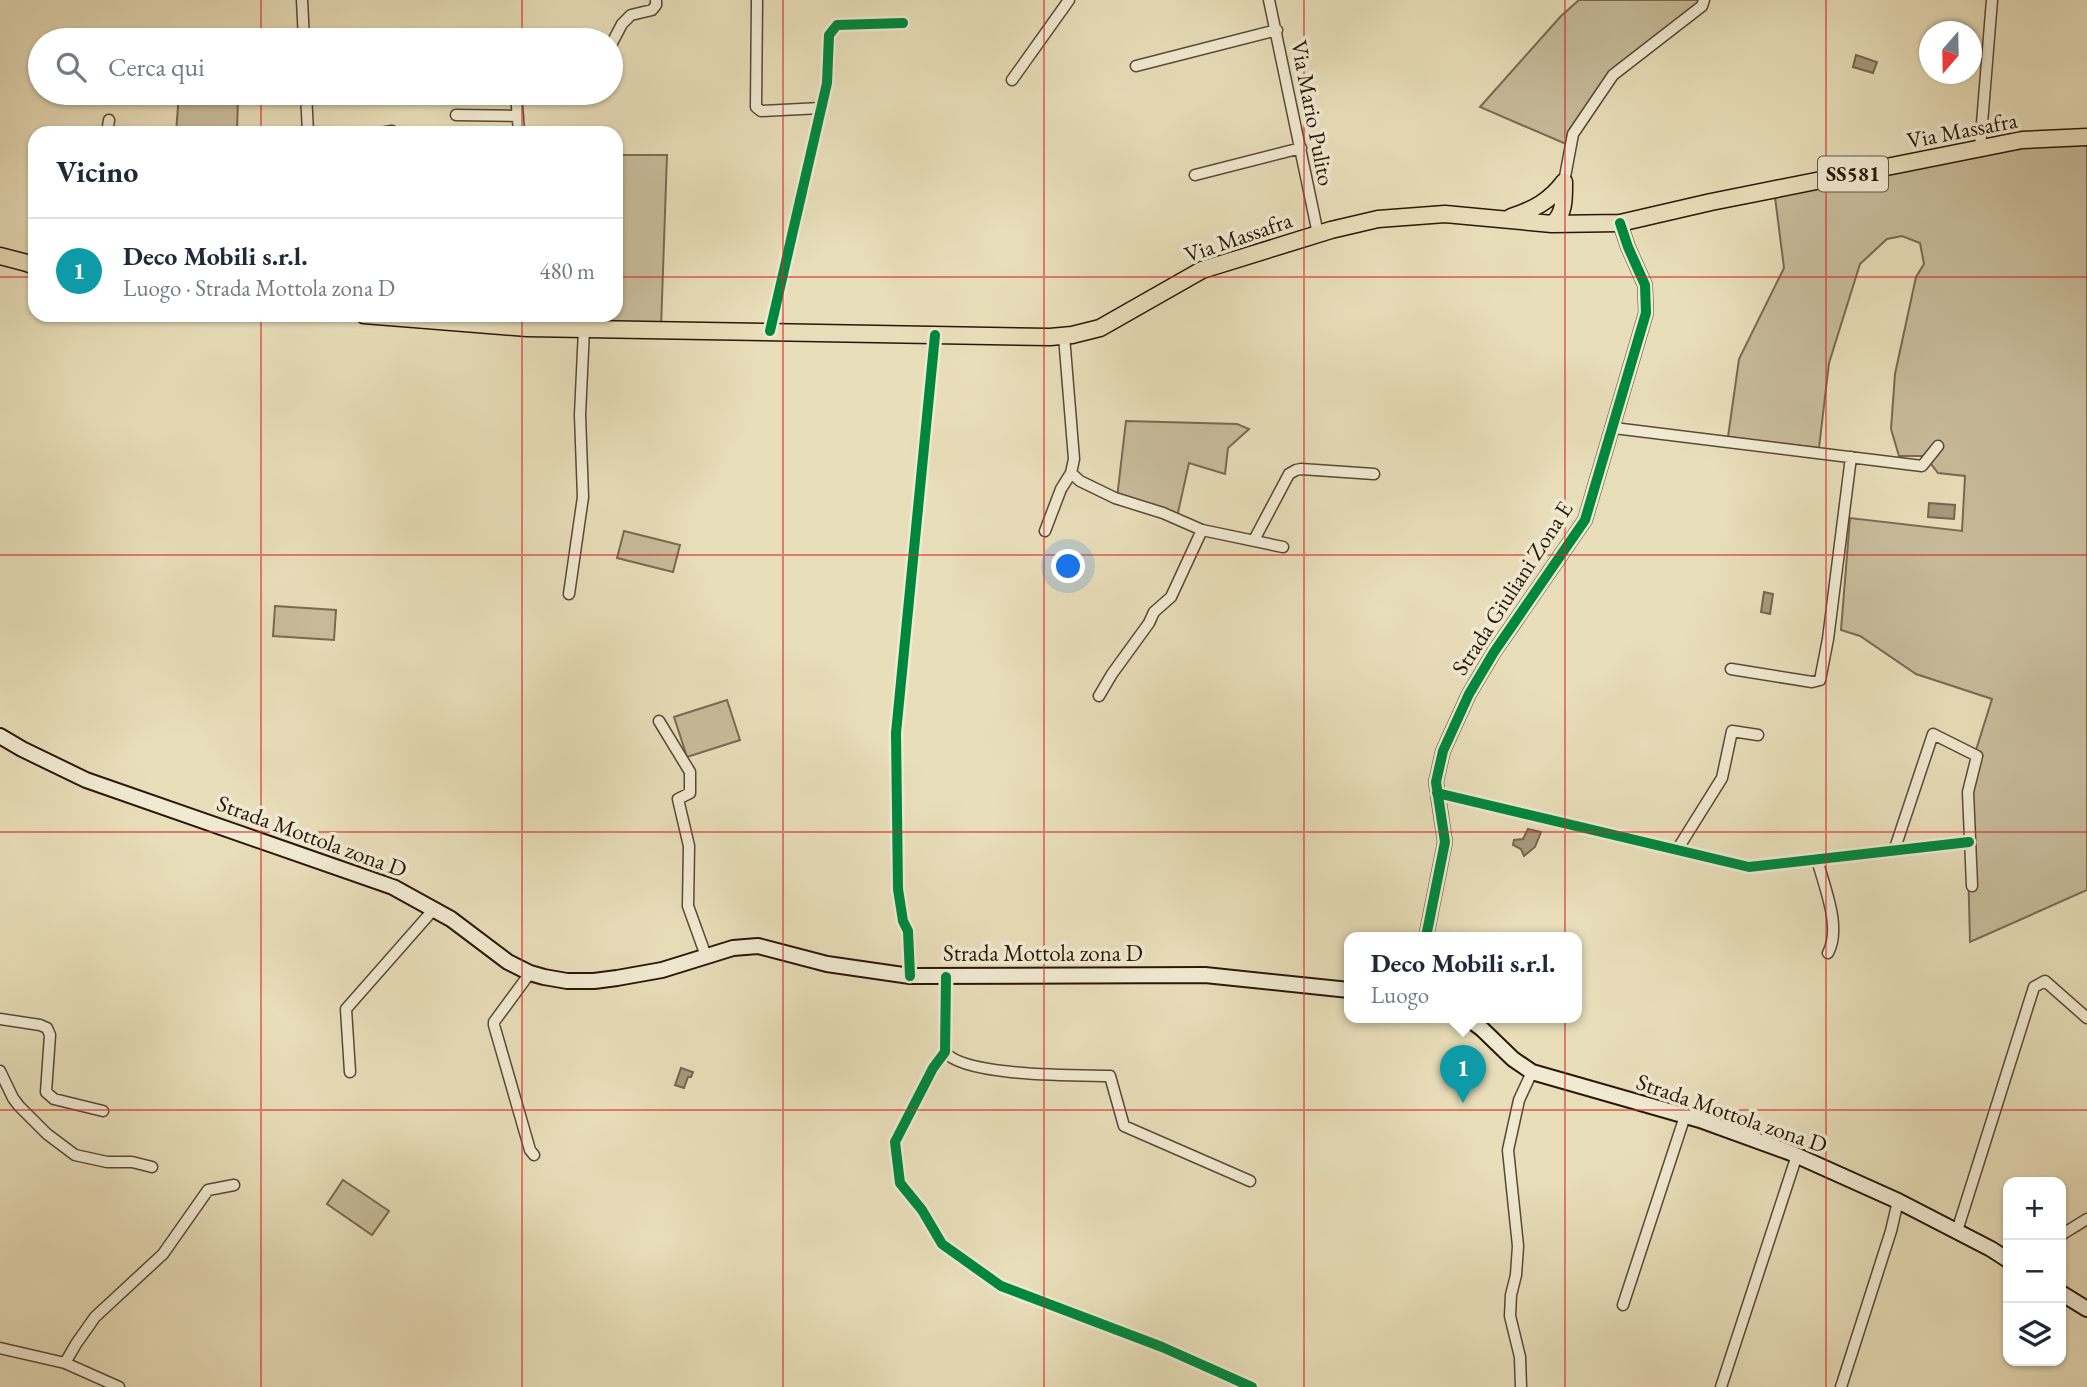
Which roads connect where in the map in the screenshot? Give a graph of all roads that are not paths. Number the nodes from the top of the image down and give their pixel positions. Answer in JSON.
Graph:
{"nodes":[{"id":1,"x":302,"y":0,"type":"edge"},
{"id":2,"x":656,"y":0,"type":"edge"},
{"id":3,"x":1069,"y":0,"type":"edge"},
{"id":4,"x":1269,"y":0,"type":"edge"},
{"id":5,"x":1704,"y":0,"type":"edge"},
{"id":6,"x":1992,"y":0,"type":"edge"},
{"id":7,"x":757,"y":1,"type":"edge"},
{"id":8,"x":903,"y":23,"type":"dead end"},
{"id":9,"x":303,"y":28,"type":"edge"},
{"id":10,"x":621,"y":28,"type":"edge"},
{"id":11,"x":1277,"y":30,"type":"junction"},
{"id":12,"x":1136,"y":66,"type":"dead end"},
{"id":13,"x":1012,"y":80,"type":"dead end"},
{"id":14,"x":307,"y":105,"type":"edge"},
{"id":15,"x":517,"y":105,"type":"edge"},
{"id":16,"x":821,"y":108,"type":"junction"},
{"id":17,"x":456,"y":115,"type":"dead end"},
{"id":18,"x":518,"y":116,"type":"junction"},
{"id":19,"x":109,"y":120,"type":"dead end"},
{"id":20,"x":108,"y":126,"type":"edge"},
{"id":21,"x":308,"y":126,"type":"edge"},
{"id":22,"x":519,"y":126,"type":"edge"},
{"id":23,"x":2087,"y":137,"type":"edge"},
{"id":24,"x":1301,"y":148,"type":"junction"},
{"id":25,"x":1980,"y":148,"type":"junction"},
{"id":26,"x":1195,"y":176,"type":"dead end"},
{"id":27,"x":1560,"y":189,"type":"junction"},
{"id":28,"x":1505,"y":219,"type":"junction"},
{"id":29,"x":1620,"y":223,"type":"junction"},
{"id":30,"x":1552,"y":224,"type":"junction"},
{"id":31,"x":1589,"y":224,"type":"junction"},
{"id":32,"x":1318,"y":234,"type":"junction"},
{"id":33,"x":0,"y":256,"type":"edge"},
{"id":34,"x":28,"y":262,"type":"edge"},
{"id":35,"x":534,"y":322,"type":"edge"},
{"id":36,"x":584,"y":329,"type":"junction"},
{"id":37,"x":770,"y":331,"type":"junction"},
{"id":38,"x":935,"y":335,"type":"junction"},
{"id":39,"x":1064,"y":336,"type":"junction"},
{"id":40,"x":1614,"y":428,"type":"junction"},
{"id":41,"x":1938,"y":446,"type":"dead end"},
{"id":42,"x":1851,"y":457,"type":"junction"},
{"id":43,"x":1070,"y":472,"type":"junction"},
{"id":44,"x":1374,"y":474,"type":"dead end"},
{"id":45,"x":1202,"y":530,"type":"junction"},
{"id":46,"x":1045,"y":531,"type":"dead end"},
{"id":47,"x":1254,"y":540,"type":"junction"},
{"id":48,"x":1283,"y":547,"type":"dead end"},
{"id":49,"x":569,"y":594,"type":"dead end"},
{"id":50,"x":1731,"y":669,"type":"dead end"},
{"id":51,"x":1099,"y":696,"type":"dead end"},
{"id":52,"x":659,"y":721,"type":"dead end"},
{"id":53,"x":1758,"y":735,"type":"dead end"},
{"id":54,"x":0,"y":736,"type":"edge"},
{"id":55,"x":1437,"y":793,"type":"junction"},
{"id":56,"x":1969,"y":842,"type":"junction"},
{"id":57,"x":1677,"y":850,"type":"junction"},
{"id":58,"x":1894,"y":850,"type":"junction"},
{"id":59,"x":1817,"y":859,"type":"junction"},
{"id":60,"x":1972,"y":886,"type":"dead end"},
{"id":61,"x":433,"y":909,"type":"junction"},
{"id":62,"x":1427,"y":932,"type":"edge"},
{"id":63,"x":1828,"y":953,"type":"dead end"},
{"id":64,"x":706,"y":956,"type":"junction"},
{"id":65,"x":530,"y":973,"type":"junction"},
{"id":66,"x":910,"y":976,"type":"junction"},
{"id":67,"x":946,"y":977,"type":"junction"},
{"id":68,"x":1344,"y":989,"type":"edge"},
{"id":69,"x":2087,"y":1018,"type":"edge"},
{"id":70,"x":0,"y":1019,"type":"edge"},
{"id":71,"x":1479,"y":1023,"type":"edge"},
{"id":72,"x":945,"y":1052,"type":"junction"},
{"id":73,"x":0,"y":1071,"type":"edge"},
{"id":74,"x":350,"y":1072,"type":"dead end"},
{"id":75,"x":1532,"y":1072,"type":"junction"},
{"id":76,"x":103,"y":1111,"type":"dead end"},
{"id":77,"x":1685,"y":1116,"type":"junction"},
{"id":78,"x":534,"y":1155,"type":"dead end"},
{"id":79,"x":1797,"y":1156,"type":"junction"},
{"id":80,"x":152,"y":1167,"type":"dead end"},
{"id":81,"x":1250,"y":1181,"type":"dead end"},
{"id":82,"x":234,"y":1185,"type":"dead end"},
{"id":83,"x":1898,"y":1201,"type":"junction"},
{"id":84,"x":2087,"y":1219,"type":"edge"},
{"id":85,"x":1957,"y":1231,"type":"junction"},
{"id":86,"x":2066,"y":1232,"type":"edge"},
{"id":87,"x":2003,"y":1256,"type":"edge"},
{"id":88,"x":2066,"y":1296,"type":"edge"},
{"id":89,"x":1623,"y":1305,"type":"dead end"},
{"id":90,"x":2087,"y":1309,"type":"edge"},
{"id":91,"x":0,"y":1348,"type":"edge"},
{"id":92,"x":65,"y":1363,"type":"junction"},
{"id":93,"x":119,"y":1387,"type":"edge"},
{"id":94,"x":1252,"y":1387,"type":"edge"},
{"id":95,"x":1521,"y":1387,"type":"edge"},
{"id":96,"x":1721,"y":1387,"type":"edge"},
{"id":97,"x":1841,"y":1387,"type":"edge"}],
"edges":[{"from":1,"to":9,"type":"street"},
{"from":2,"to":10,"type":"street"},
{"from":3,"to":13,"type":"street"},
{"from":4,"to":11,"type":"street","name":"Via Mario Pulito"},
{"from":5,"to":27,"type":"street"},
{"from":6,"to":25,"type":"street"},
{"from":7,"to":16,"type":"street"},
{"from":8,"to":16,"type":"street"},
{"from":11,"to":12,"type":"street"},
{"from":11,"to":24,"type":"street","name":"Via Mario Pulito"},
{"from":14,"to":21,"type":"street"},
{"from":15,"to":18,"type":"street"},
{"from":16,"to":37,"type":"street"},
{"from":17,"to":18,"type":"street"},
{"from":18,"to":22,"type":"street"},
{"from":19,"to":20,"type":"street"},
{"from":23,"to":25,"type":"main road","name":"Via Massafra","number":"SS581"},
{"from":24,"to":26,"type":"street"},
{"from":24,"to":32,"type":"street","name":"Via Mario Pulito"},
{"from":25,"to":29,"type":"main road","name":"Via Massafra","number":"SS581"},
{"from":27,"to":28,"type":"main road"},
{"from":27,"to":30,"type":"main road"},
{"from":27,"to":31,"type":"main road"},
{"from":28,"to":30,"type":"main road","name":"Via Massafra","number":"SS581"},
{"from":28,"to":32,"type":"main road","name":"Via Massafra","number":"SS581"},
{"from":29,"to":31,"type":"main road","name":"Via Massafra","number":"SS581"},
{"from":29,"to":40,"type":"street","name":"Strada Giuliani Zona E"},
{"from":30,"to":31,"type":"main road","name":"Via Massafra","number":"SS581"},
{"from":32,"to":39,"type":"main road","name":"Via Massafra","number":"SS581"},
{"from":33,"to":34,"type":"main road"},
{"from":35,"to":36,"type":"main road","name":"Via Massafra","number":"SS581"},
{"from":36,"to":37,"type":"main road","name":"Via Massafra","number":"SS581"},
{"from":36,"to":49,"type":"street"},
{"from":37,"to":38,"type":"main road","name":"Via Massafra","number":"SS581"},
{"from":38,"to":39,"type":"main road","name":"Via Massafra","number":"SS581"},
{"from":38,"to":66,"type":"street"},
{"from":39,"to":43,"type":"street"},
{"from":40,"to":42,"type":"street"},
{"from":40,"to":55,"type":"street","name":"Strada Giuliani Zona E"},
{"from":41,"to":42,"type":"street"},
{"from":42,"to":50,"type":"street"},
{"from":43,"to":45,"type":"street"},
{"from":43,"to":46,"type":"street"},
{"from":44,"to":47,"type":"street"},
{"from":45,"to":47,"type":"street"},
{"from":45,"to":51,"type":"street"},
{"from":47,"to":48,"type":"street"},
{"from":52,"to":64,"type":"street"},
{"from":53,"to":57,"type":"street"},
{"from":54,"to":61,"type":"main road","name":"Strada Mottola zona D"},
{"from":55,"to":57,"type":"street"},
{"from":55,"to":62,"type":"street","name":"Strada Giuliani Zona E"},
{"from":56,"to":58,"type":"street"},
{"from":56,"to":58,"type":"street"},
{"from":56,"to":60,"type":"street"},
{"from":57,"to":59,"type":"street"},
{"from":58,"to":59,"type":"street"},
{"from":59,"to":63,"type":"street"},
{"from":61,"to":65,"type":"main road","name":"Strada Mottola zona D"},
{"from":61,"to":74,"type":"street"},
{"from":64,"to":65,"type":"main road","name":"Strada Mottola zona D"},
{"from":64,"to":66,"type":"main road","name":"Strada Mottola zona D"},
{"from":65,"to":78,"type":"street"},
{"from":66,"to":67,"type":"main road","name":"Strada Mottola zona D"},
{"from":67,"to":68,"type":"main road","name":"Strada Mottola zona D"},
{"from":67,"to":72,"type":"street"},
{"from":69,"to":85,"type":"street"},
{"from":70,"to":76,"type":"street"},
{"from":71,"to":75,"type":"main road","name":"Strada Mottola zona D"},
{"from":72,"to":81,"type":"street"},
{"from":72,"to":94,"type":"street"},
{"from":73,"to":80,"type":"street"},
{"from":75,"to":77,"type":"main road","name":"Strada Mottola zona D"},
{"from":75,"to":95,"type":"street"},
{"from":77,"to":79,"type":"main road","name":"Strada Mottola zona D"},
{"from":77,"to":89,"type":"street"},
{"from":79,"to":83,"type":"main road","name":"Strada Mottola zona D"},
{"from":79,"to":96,"type":"street"},
{"from":82,"to":92,"type":"street"},
{"from":83,"to":85,"type":"main road","name":"Strada Mottola zona D"},
{"from":83,"to":97,"type":"street"},
{"from":84,"to":86,"type":"street"},
{"from":85,"to":87,"type":"main road","name":"Strada Mottola zona D"},
{"from":88,"to":90,"type":"main road"},
{"from":91,"to":92,"type":"street"},
{"from":92,"to":93,"type":"street"}]}
